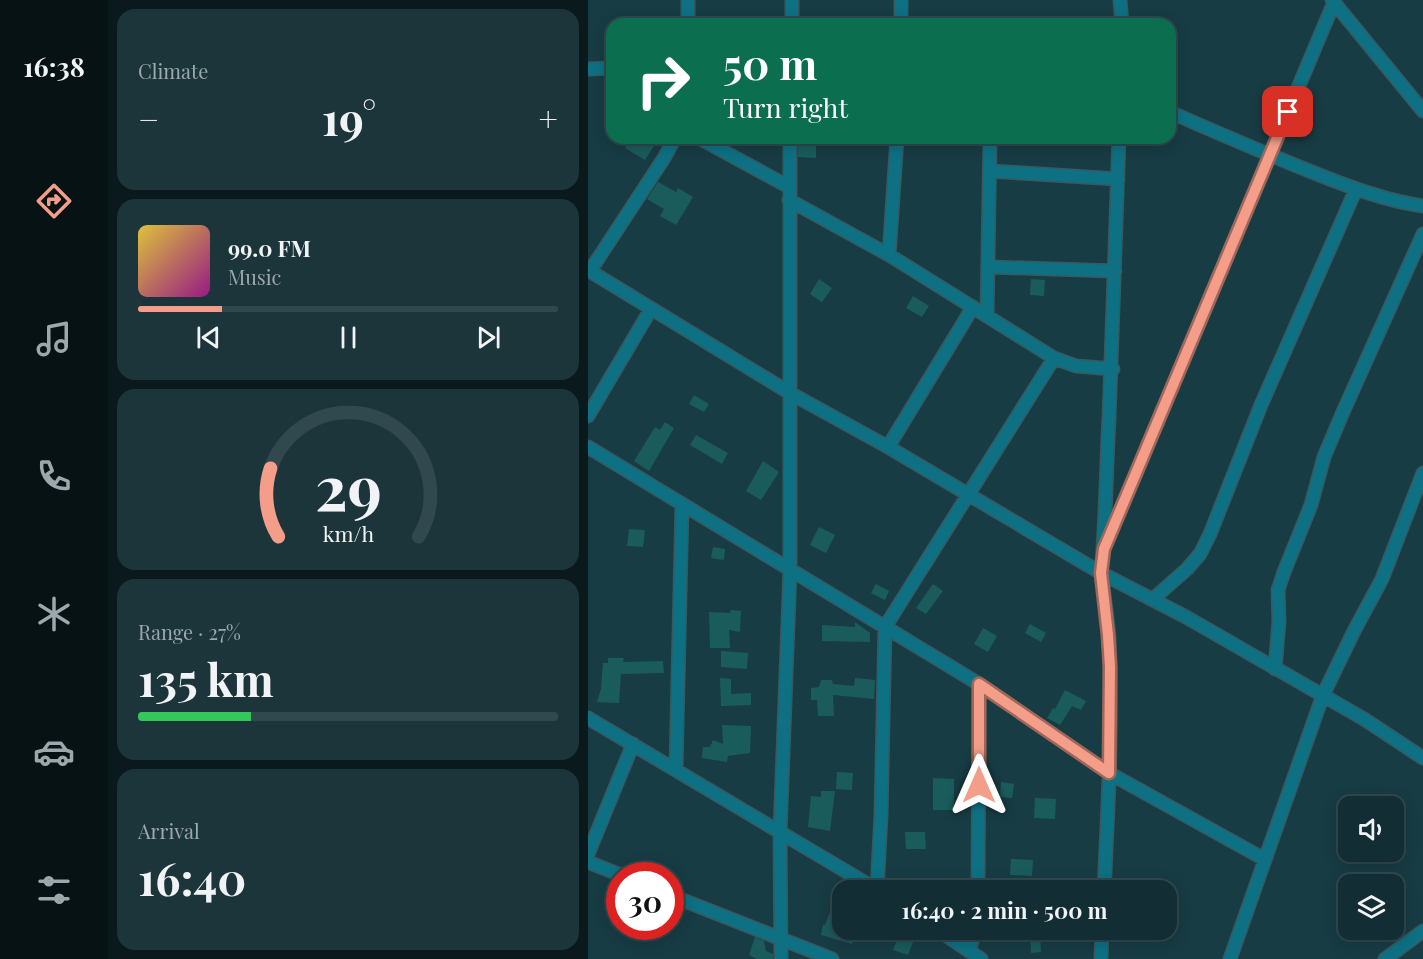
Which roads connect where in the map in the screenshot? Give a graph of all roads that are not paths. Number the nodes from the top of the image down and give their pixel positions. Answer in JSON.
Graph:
{"nodes":[{"id":1,"x":688,"y":0,"type":"edge"},
{"id":2,"x":792,"y":0,"type":"edge"},
{"id":3,"x":901,"y":0,"type":"edge"},
{"id":4,"x":1120,"y":0,"type":"edge"},
{"id":5,"x":1334,"y":1,"type":"edge"},
{"id":6,"x":688,"y":18,"type":"edge"},
{"id":7,"x":792,"y":18,"type":"edge"},
{"id":8,"x":901,"y":18,"type":"edge"},
{"id":9,"x":1122,"y":18,"type":"edge"},
{"id":10,"x":606,"y":68,"type":"edge"},
{"id":11,"x":588,"y":69,"type":"edge"},
{"id":12,"x":1423,"y":111,"type":"edge"},
{"id":13,"x":1176,"y":115,"type":"edge"},
{"id":14,"x":672,"y":144,"type":"edge"},
{"id":15,"x":710,"y":144,"type":"edge"},
{"id":16,"x":790,"y":144,"type":"edge"},
{"id":17,"x":897,"y":144,"type":"edge"},
{"id":18,"x":990,"y":144,"type":"edge"},
{"id":19,"x":1119,"y":144,"type":"edge"},
{"id":20,"x":1270,"y":156,"type":"junction"},
{"id":21,"x":990,"y":171,"type":"junction"},
{"id":22,"x":1118,"y":179,"type":"junction"},
{"id":23,"x":789,"y":187,"type":"junction"},
{"id":24,"x":1356,"y":189,"type":"junction"},
{"id":25,"x":789,"y":200,"type":"junction"},
{"id":26,"x":1423,"y":206,"type":"edge"},
{"id":27,"x":1423,"y":234,"type":"edge"},
{"id":28,"x":889,"y":255,"type":"junction"},
{"id":29,"x":989,"y":267,"type":"junction"},
{"id":30,"x":589,"y":271,"type":"edge"},
{"id":31,"x":1115,"y":271,"type":"junction"},
{"id":32,"x":973,"y":307,"type":"junction"},
{"id":33,"x":651,"y":309,"type":"junction"},
{"id":34,"x":987,"y":316,"type":"junction"},
{"id":35,"x":1054,"y":358,"type":"junction"},
{"id":36,"x":1113,"y":369,"type":"junction"},
{"id":37,"x":790,"y":393,"type":"junction"},
{"id":38,"x":588,"y":416,"type":"edge"},
{"id":39,"x":588,"y":447,"type":"edge"},
{"id":40,"x":888,"y":447,"type":"junction"},
{"id":41,"x":1423,"y":473,"type":"edge"},
{"id":42,"x":967,"y":495,"type":"junction"},
{"id":43,"x":682,"y":504,"type":"junction"},
{"id":44,"x":1104,"y":549,"type":"junction"},
{"id":45,"x":790,"y":570,"type":"junction"},
{"id":46,"x":1101,"y":573,"type":"junction"},
{"id":47,"x":1153,"y":599,"type":"junction"},
{"id":48,"x":885,"y":627,"type":"junction"},
{"id":49,"x":1275,"y":669,"type":"junction"},
{"id":50,"x":979,"y":684,"type":"junction"},
{"id":51,"x":1323,"y":695,"type":"junction"},
{"id":52,"x":588,"y":718,"type":"edge"},
{"id":53,"x":633,"y":744,"type":"junction"},
{"id":54,"x":1423,"y":758,"type":"edge"},
{"id":55,"x":676,"y":769,"type":"junction"},
{"id":56,"x":1109,"y":773,"type":"junction"},
{"id":57,"x":593,"y":826,"type":"edge"},
{"id":58,"x":780,"y":832,"type":"junction"},
{"id":59,"x":588,"y":854,"type":"edge"},
{"id":60,"x":1264,"y":859,"type":"junction"},
{"id":61,"x":588,"y":862,"type":"edge"},
{"id":62,"x":606,"y":869,"type":"edge"},
{"id":63,"x":861,"y":880,"type":"edge"},
{"id":64,"x":878,"y":880,"type":"edge"},
{"id":65,"x":978,"y":880,"type":"edge"},
{"id":66,"x":1104,"y":880,"type":"edge"},
{"id":67,"x":684,"y":901,"type":"edge"},
{"id":68,"x":1423,"y":931,"type":"edge"},
{"id":69,"x":782,"y":940,"type":"junction"},
{"id":70,"x":954,"y":940,"type":"edge"},
{"id":71,"x":972,"y":940,"type":"edge"},
{"id":72,"x":1102,"y":940,"type":"edge"},
{"id":73,"x":969,"y":950,"type":"junction"},
{"id":74,"x":781,"y":959,"type":"edge"},
{"id":75,"x":832,"y":959,"type":"edge"},
{"id":76,"x":981,"y":959,"type":"edge"},
{"id":77,"x":1101,"y":959,"type":"edge"},
{"id":78,"x":1230,"y":959,"type":"edge"},
{"id":79,"x":1385,"y":959,"type":"edge"}],
"edges":[{"from":1,"to":6,"type":"street"},
{"from":2,"to":7,"type":"street"},
{"from":3,"to":8,"type":"street"},
{"from":4,"to":9,"type":"street"},
{"from":5,"to":12,"type":"street"},
{"from":5,"to":20,"type":"street"},
{"from":10,"to":11,"type":"street"},
{"from":13,"to":20,"type":"street"},
{"from":14,"to":30,"type":"street"},
{"from":15,"to":23,"type":"street"},
{"from":16,"to":23,"type":"street"},
{"from":17,"to":28,"type":"street"},
{"from":18,"to":21,"type":"street"},
{"from":19,"to":22,"type":"street"},
{"from":20,"to":24,"type":"street"},
{"from":20,"to":44,"type":"street"},
{"from":21,"to":22,"type":"street"},
{"from":21,"to":29,"type":"street"},
{"from":22,"to":31,"type":"street"},
{"from":23,"to":25,"type":"street"},
{"from":24,"to":26,"type":"street"},
{"from":24,"to":47,"type":"street"},
{"from":25,"to":28,"type":"street"},
{"from":25,"to":37,"type":"street"},
{"from":27,"to":49,"type":"street"},
{"from":28,"to":32,"type":"street"},
{"from":29,"to":31,"type":"street"},
{"from":29,"to":34,"type":"street"},
{"from":30,"to":33,"type":"street"},
{"from":31,"to":36,"type":"street"},
{"from":32,"to":34,"type":"street"},
{"from":32,"to":40,"type":"street"},
{"from":33,"to":37,"type":"street"},
{"from":33,"to":38,"type":"street"},
{"from":34,"to":35,"type":"street"},
{"from":35,"to":36,"type":"street"},
{"from":35,"to":42,"type":"street"},
{"from":36,"to":44,"type":"street"},
{"from":37,"to":40,"type":"street"},
{"from":37,"to":45,"type":"street"},
{"from":39,"to":43,"type":"street"},
{"from":40,"to":42,"type":"street"},
{"from":41,"to":51,"type":"street"},
{"from":42,"to":46,"type":"street"},
{"from":42,"to":48,"type":"street"},
{"from":43,"to":45,"type":"street"},
{"from":43,"to":55,"type":"street"},
{"from":44,"to":46,"type":"street"},
{"from":45,"to":48,"type":"street"},
{"from":45,"to":58,"type":"street"},
{"from":46,"to":47,"type":"street"},
{"from":46,"to":56,"type":"street"},
{"from":47,"to":49,"type":"street"},
{"from":48,"to":50,"type":"street"},
{"from":48,"to":64,"type":"street"},
{"from":49,"to":51,"type":"street"},
{"from":50,"to":56,"type":"street"},
{"from":50,"to":65,"type":"street"},
{"from":51,"to":54,"type":"street"},
{"from":51,"to":60,"type":"street"},
{"from":52,"to":53,"type":"street"},
{"from":53,"to":55,"type":"street"},
{"from":53,"to":57,"type":"street"},
{"from":55,"to":58,"type":"street"},
{"from":56,"to":60,"type":"street"},
{"from":56,"to":66,"type":"street"},
{"from":57,"to":59,"type":"street"},
{"from":58,"to":63,"type":"street"},
{"from":58,"to":69,"type":"street"},
{"from":60,"to":78,"type":"street"},
{"from":61,"to":62,"type":"street"},
{"from":67,"to":69,"type":"street"},
{"from":68,"to":79,"type":"street"},
{"from":69,"to":74,"type":"street"},
{"from":69,"to":75,"type":"street"},
{"from":70,"to":73,"type":"street"},
{"from":71,"to":73,"type":"street"},
{"from":72,"to":77,"type":"street"},
{"from":73,"to":76,"type":"street"}]}
